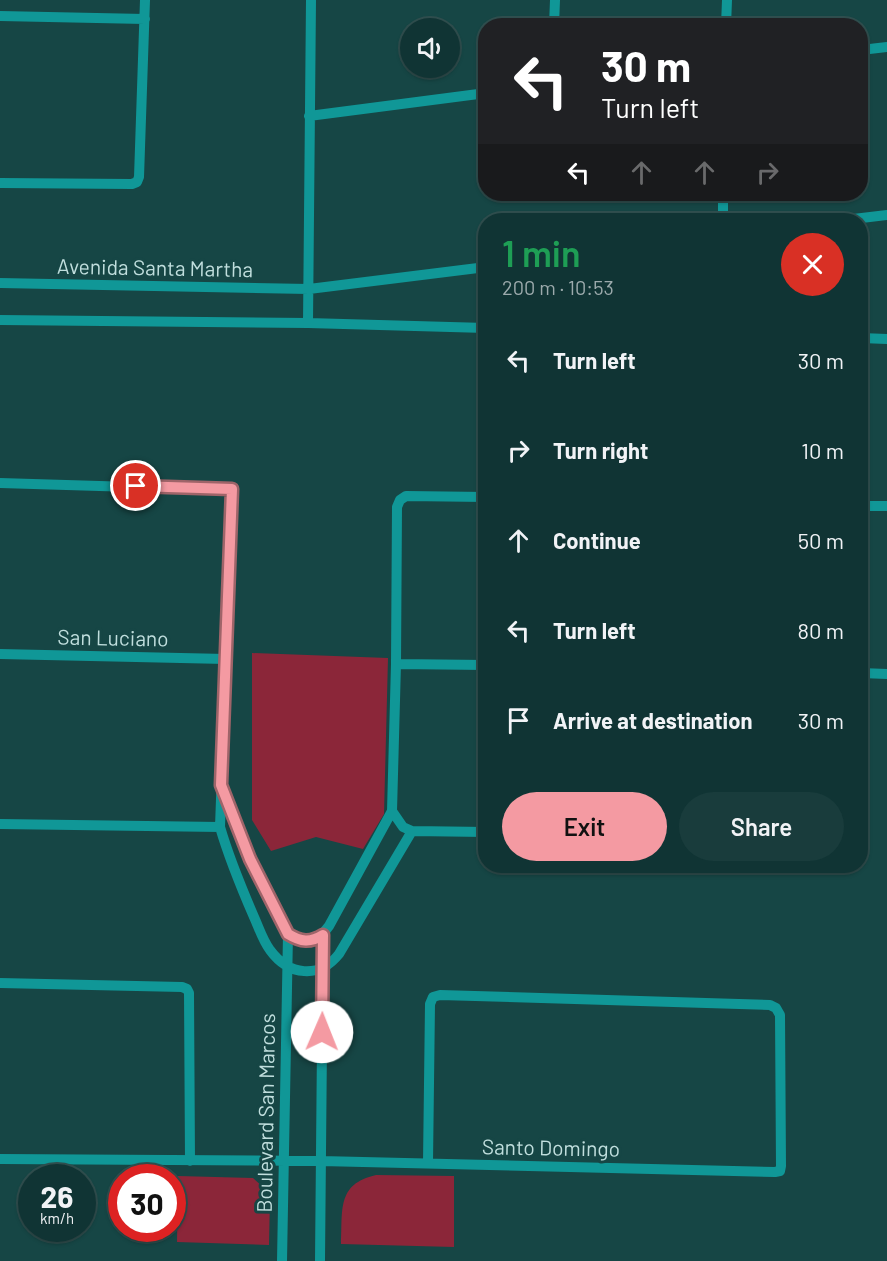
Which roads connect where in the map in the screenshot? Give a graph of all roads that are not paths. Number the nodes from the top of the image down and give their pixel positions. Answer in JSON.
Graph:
{"nodes":[{"id":1,"x":145,"y":0,"type":"edge"},
{"id":2,"x":311,"y":0,"type":"edge"},
{"id":3,"x":555,"y":0,"type":"edge"},
{"id":4,"x":727,"y":0,"type":"edge"},
{"id":5,"x":0,"y":16,"type":"edge"},
{"id":6,"x":554,"y":18,"type":"edge"},
{"id":7,"x":726,"y":18,"type":"edge"},
{"id":8,"x":145,"y":19,"type":"junction"},
{"id":9,"x":887,"y":47,"type":"edge"},
{"id":10,"x":868,"y":49,"type":"edge"},
{"id":11,"x":478,"y":94,"type":"edge"},
{"id":12,"x":309,"y":116,"type":"junction"},
{"id":13,"x":0,"y":183,"type":"edge"},
{"id":14,"x":887,"y":215,"type":"edge"},
{"id":15,"x":868,"y":217,"type":"edge"},
{"id":16,"x":478,"y":268,"type":"edge"},
{"id":17,"x":0,"y":283,"type":"edge"},
{"id":18,"x":309,"y":289,"type":"junction"},
{"id":19,"x":0,"y":320,"type":"edge"},
{"id":20,"x":308,"y":323,"type":"junction"},
{"id":21,"x":478,"y":328,"type":"edge"},
{"id":22,"x":868,"y":338,"type":"edge"},
{"id":23,"x":887,"y":339,"type":"edge"},
{"id":24,"x":0,"y":483,"type":"edge"},
{"id":25,"x":478,"y":497,"type":"edge"},
{"id":26,"x":868,"y":506,"type":"edge"},
{"id":27,"x":887,"y":506,"type":"edge"},
{"id":28,"x":0,"y":654,"type":"edge"},
{"id":29,"x":226,"y":659,"type":"junction"},
{"id":30,"x":396,"y":664,"type":"junction"},
{"id":31,"x":478,"y":665,"type":"edge"},
{"id":32,"x":868,"y":673,"type":"edge"},
{"id":33,"x":887,"y":674,"type":"edge"},
{"id":34,"x":221,"y":785,"type":"junction"},
{"id":35,"x":392,"y":811,"type":"junction"},
{"id":36,"x":0,"y":824,"type":"edge"},
{"id":37,"x":219,"y":827,"type":"junction"},
{"id":38,"x":412,"y":831,"type":"junction"},
{"id":39,"x":478,"y":832,"type":"edge"},
{"id":40,"x":288,"y":934,"type":"junction"},
{"id":41,"x":323,"y":935,"type":"junction"},
{"id":42,"x":288,"y":967,"type":"junction"},
{"id":43,"x":323,"y":968,"type":"junction"},
{"id":44,"x":0,"y":983,"type":"edge"},
{"id":45,"x":0,"y":1159,"type":"edge"},
{"id":46,"x":190,"y":1161,"type":"junction"},
{"id":47,"x":284,"y":1161,"type":"junction"},
{"id":48,"x":321,"y":1161,"type":"junction"},
{"id":49,"x":428,"y":1163,"type":"junction"},
{"id":50,"x":282,"y":1261,"type":"edge"},
{"id":51,"x":320,"y":1261,"type":"edge"}],
"edges":[{"from":1,"to":8,"type":"street"},
{"from":2,"to":12,"type":"street"},
{"from":3,"to":6,"type":"street"},
{"from":4,"to":7,"type":"street"},
{"from":5,"to":8,"type":"street"},
{"from":8,"to":13,"type":"street"},
{"from":9,"to":10,"type":"street"},
{"from":11,"to":12,"type":"street"},
{"from":12,"to":18,"type":"street"},
{"from":14,"to":15,"type":"street"},
{"from":16,"to":18,"type":"street","name":"Avenida Santa Martha"},
{"from":17,"to":18,"type":"street","name":"Avenida Santa Martha"},
{"from":18,"to":20,"type":"street"},
{"from":19,"to":20,"type":"street"},
{"from":20,"to":21,"type":"street"},
{"from":22,"to":23,"type":"street"},
{"from":24,"to":29,"type":"street"},
{"from":25,"to":30,"type":"street"},
{"from":26,"to":27,"type":"street"},
{"from":28,"to":29,"type":"street","name":"San Luciano"},
{"from":29,"to":34,"type":"street"},
{"from":30,"to":31,"type":"street"},
{"from":30,"to":35,"type":"street"},
{"from":32,"to":33,"type":"street"},
{"from":34,"to":37,"type":"street"},
{"from":34,"to":40,"type":"street","name":"Boulevard San Marcos"},
{"from":35,"to":38,"type":"street"},
{"from":35,"to":41,"type":"street"},
{"from":36,"to":37,"type":"street"},
{"from":37,"to":42,"type":"street"},
{"from":38,"to":39,"type":"street"},
{"from":38,"to":43,"type":"street"},
{"from":40,"to":41,"type":"street"},
{"from":40,"to":42,"type":"street","name":"Boulevard San Marcos"},
{"from":41,"to":43,"type":"street"},
{"from":42,"to":43,"type":"street"},
{"from":42,"to":47,"type":"street","name":"Boulevard San Marcos"},
{"from":43,"to":48,"type":"street"},
{"from":44,"to":46,"type":"street"},
{"from":45,"to":46,"type":"street","name":"Santo Domingo"},
{"from":46,"to":47,"type":"street","name":"Santo Domingo"},
{"from":47,"to":48,"type":"street","name":"Santo Domingo"},
{"from":47,"to":50,"type":"street","name":"Boulevard San Marcos"},
{"from":48,"to":49,"type":"street","name":"Santo Domingo"},
{"from":48,"to":51,"type":"street"},
{"from":49,"to":49,"type":"street","name":"Santo Domingo"}]}
